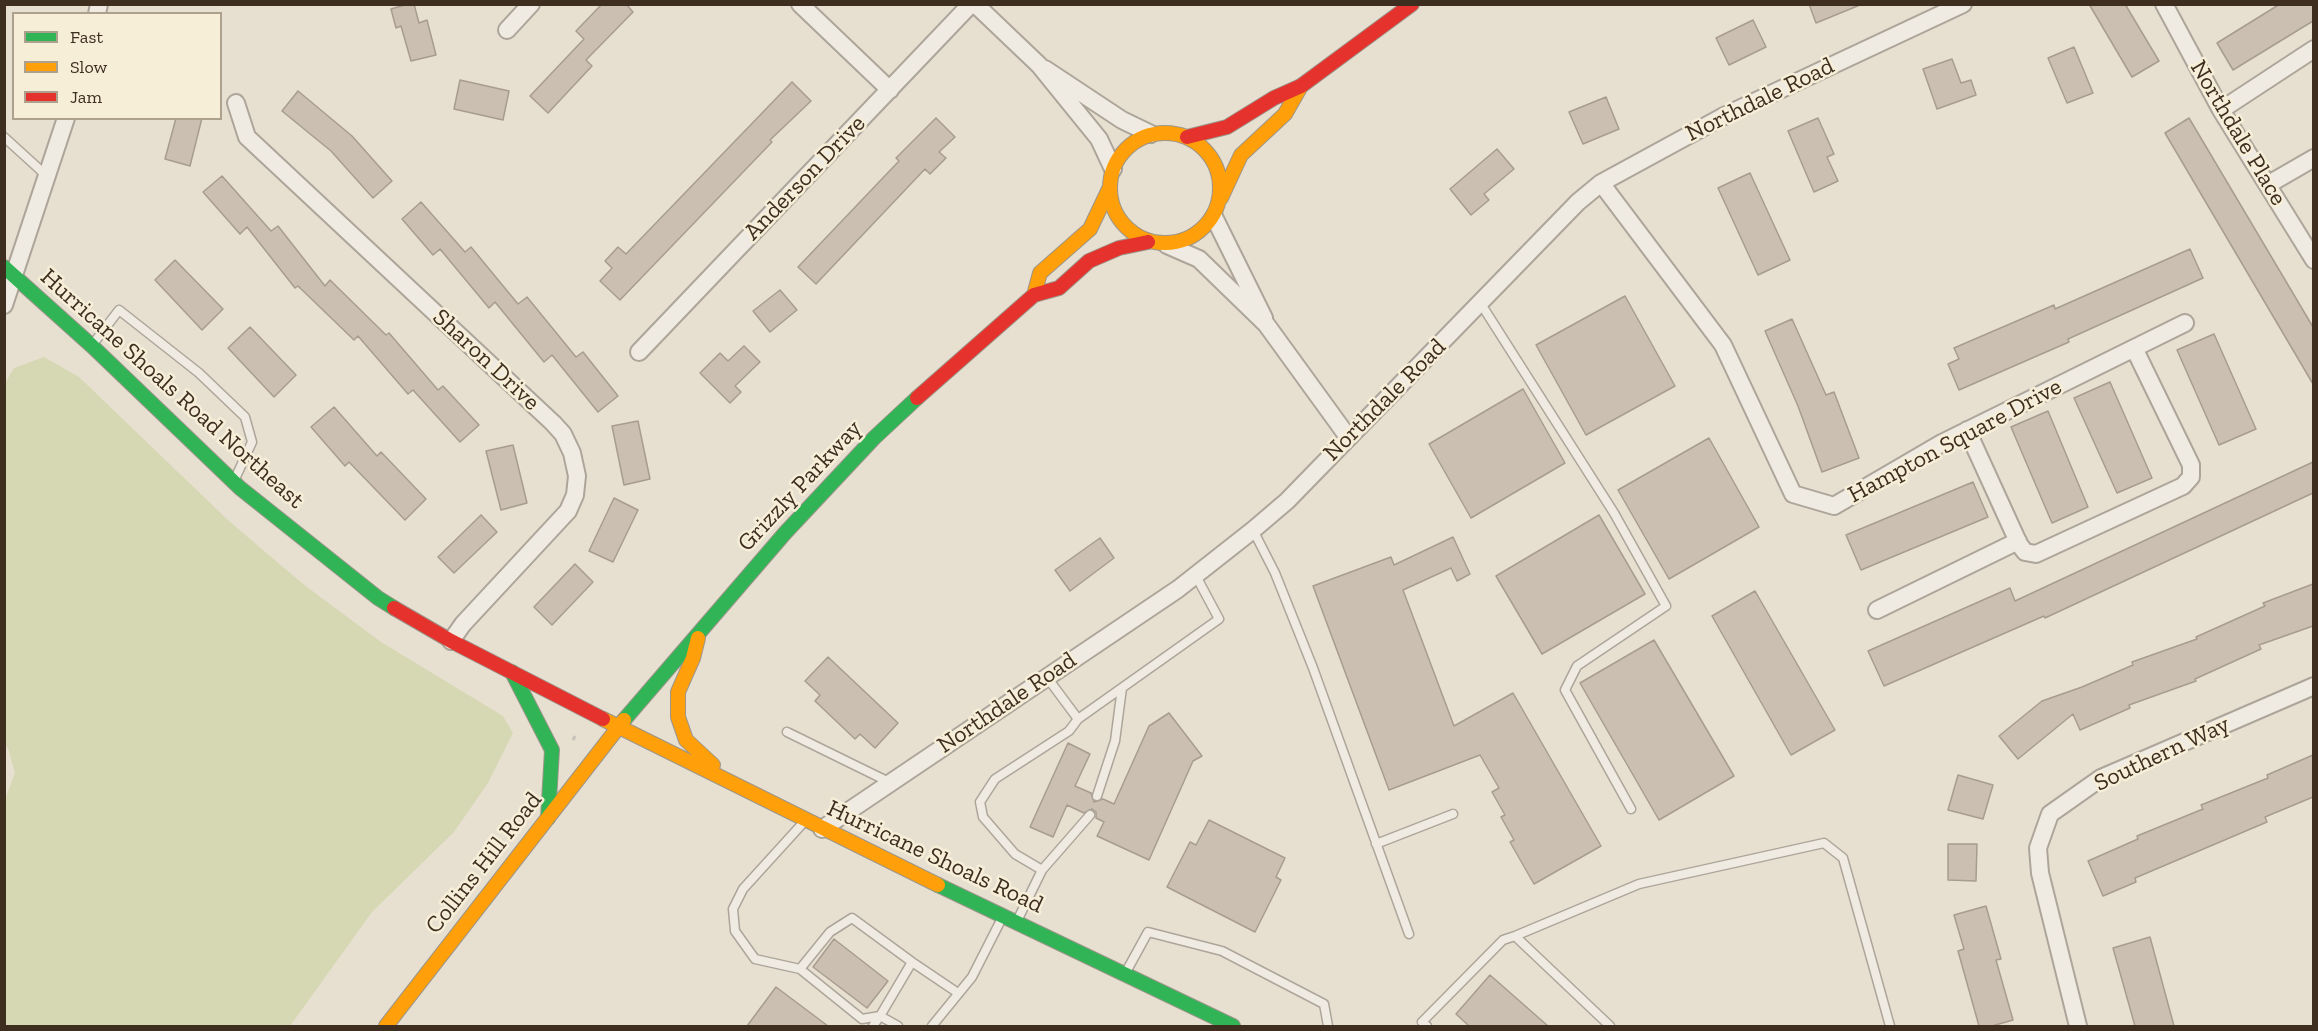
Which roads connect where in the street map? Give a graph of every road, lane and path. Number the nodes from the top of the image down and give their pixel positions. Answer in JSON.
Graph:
{"nodes":[{"id":1,"x":531,"y":4,"type":"edge"},
{"id":2,"x":800,"y":4,"type":"edge"},
{"id":3,"x":973,"y":4,"type":"edge"},
{"id":4,"x":1412,"y":4,"type":"edge"},
{"id":5,"x":1963,"y":4,"type":"edge"},
{"id":6,"x":2164,"y":4,"type":"edge"},
{"id":7,"x":507,"y":30,"type":"dead end"},
{"id":8,"x":2313,"y":49,"type":"edge"},
{"id":9,"x":1039,"y":65,"type":"junction"},
{"id":10,"x":1301,"y":86,"type":"junction"},
{"id":11,"x":890,"y":90,"type":"junction"},
{"id":12,"x":236,"y":103,"type":"dead end"},
{"id":13,"x":2222,"y":110,"type":"junction"},
{"id":14,"x":65,"y":120,"type":"edge"},
{"id":15,"x":1151,"y":134,"type":"junction"},
{"id":16,"x":4,"y":137,"type":"edge"},
{"id":17,"x":1187,"y":137,"type":"junction"},
{"id":18,"x":2313,"y":158,"type":"edge"},
{"id":19,"x":1113,"y":169,"type":"junction"},
{"id":20,"x":49,"y":178,"type":"junction"},
{"id":21,"x":1601,"y":183,"type":"junction"},
{"id":22,"x":2269,"y":184,"type":"junction"},
{"id":23,"x":1110,"y":187,"type":"junction"},
{"id":24,"x":1220,"y":199,"type":"junction"},
{"id":25,"x":1214,"y":217,"type":"junction"},
{"id":26,"x":1148,"y":242,"type":"junction"},
{"id":27,"x":1167,"y":244,"type":"junction"},
{"id":28,"x":2313,"y":260,"type":"edge"},
{"id":29,"x":9,"y":270,"type":"edge"},
{"id":30,"x":1034,"y":295,"type":"junction"},
{"id":31,"x":1481,"y":304,"type":"junction"},
{"id":32,"x":4,"y":305,"type":"edge"},
{"id":33,"x":2185,"y":323,"type":"dead end"},
{"id":34,"x":1266,"y":324,"type":"junction"},
{"id":35,"x":92,"y":346,"type":"junction"},
{"id":36,"x":2134,"y":348,"type":"junction"},
{"id":37,"x":639,"y":352,"type":"dead end"},
{"id":38,"x":1967,"y":430,"type":"junction"},
{"id":39,"x":1348,"y":436,"type":"junction"},
{"id":40,"x":234,"y":481,"type":"junction"},
{"id":41,"x":1253,"y":530,"type":"junction"},
{"id":42,"x":2018,"y":541,"type":"junction"},
{"id":43,"x":1196,"y":576,"type":"junction"},
{"id":44,"x":1877,"y":610,"type":"dead end"},
{"id":45,"x":699,"y":631,"type":"junction"},
{"id":46,"x":451,"y":641,"type":"junction"},
{"id":47,"x":512,"y":672,"type":"junction"},
{"id":48,"x":1046,"y":676,"type":"junction"},
{"id":49,"x":2313,"y":686,"type":"edge"},
{"id":50,"x":1122,"y":688,"type":"junction"},
{"id":51,"x":1078,"y":719,"type":"junction"},
{"id":52,"x":618,"y":727,"type":"junction"},
{"id":53,"x":787,"y":732,"type":"dead end"},
{"id":54,"x":576,"y":734,"type":"dead end"},
{"id":55,"x":579,"y":744,"type":"dead end"},
{"id":56,"x":728,"y":782,"type":"junction"},
{"id":57,"x":889,"y":782,"type":"junction"},
{"id":58,"x":1097,"y":796,"type":"dead end"},
{"id":59,"x":1631,"y":809,"type":"dead end"},
{"id":60,"x":1453,"y":814,"type":"dead end"},
{"id":61,"x":1090,"y":816,"type":"dead end"},
{"id":62,"x":548,"y":818,"type":"junction"},
{"id":63,"x":805,"y":821,"type":"junction"},
{"id":64,"x":822,"y":829,"type":"junction"},
{"id":65,"x":1376,"y":844,"type":"junction"},
{"id":66,"x":1042,"y":870,"type":"junction"},
{"id":67,"x":1004,"y":915,"type":"junction"},
{"id":68,"x":1017,"y":921,"type":"junction"},
{"id":69,"x":1409,"y":934,"type":"dead end"},
{"id":70,"x":1515,"y":936,"type":"junction"},
{"id":71,"x":912,"y":962,"type":"junction"},
{"id":72,"x":800,"y":969,"type":"junction"},
{"id":73,"x":1125,"y":973,"type":"junction"},
{"id":74,"x":958,"y":993,"type":"junction"},
{"id":75,"x":880,"y":1016,"type":"junction"},
{"id":76,"x":1422,"y":1025,"type":"edge"},
{"id":77,"x":386,"y":1026,"type":"edge"},
{"id":78,"x":873,"y":1026,"type":"edge"},
{"id":79,"x":898,"y":1026,"type":"edge"},
{"id":80,"x":932,"y":1026,"type":"edge"},
{"id":81,"x":1233,"y":1026,"type":"edge"},
{"id":82,"x":1328,"y":1026,"type":"edge"},
{"id":83,"x":1610,"y":1026,"type":"edge"},
{"id":84,"x":1890,"y":1026,"type":"edge"},
{"id":85,"x":2078,"y":1026,"type":"edge"}],
"edges":[{"from":1,"to":7,"type":"street"},
{"from":2,"to":11,"type":"street"},
{"from":3,"to":9,"type":"street"},
{"from":3,"to":11,"type":"street","name":"Anderson Drive"},
{"from":4,"to":10,"type":"street"},
{"from":5,"to":21,"type":"street","name":"Northdale Road"},
{"from":6,"to":13,"type":"street","name":"Northdale Place"},
{"from":8,"to":13,"type":"street"},
{"from":9,"to":15,"type":"street"},
{"from":9,"to":19,"type":"street"},
{"from":10,"to":17,"type":"street"},
{"from":10,"to":24,"type":"street"},
{"from":11,"to":37,"type":"street","name":"Anderson Drive"},
{"from":12,"to":46,"type":"street","name":"Sharon Drive"},
{"from":13,"to":22,"type":"street","name":"Northdale Place"},
{"from":14,"to":20,"type":"street"},
{"from":15,"to":17,"type":"street"},
{"from":15,"to":19,"type":"street"},
{"from":16,"to":20,"type":"lane"},
{"from":17,"to":24,"type":"street"},
{"from":18,"to":22,"type":"street"},
{"from":19,"to":23,"type":"street"},
{"from":20,"to":29,"type":"street"},
{"from":21,"to":31,"type":"street","name":"Northdale Road"},
{"from":21,"to":38,"type":"street","name":"Hampton Square Drive"},
{"from":22,"to":28,"type":"street","name":"Northdale Place"},
{"from":23,"to":26,"type":"street"},
{"from":23,"to":30,"type":"street","name":"Grizzly Parkway"},
{"from":24,"to":25,"type":"street"},
{"from":25,"to":27,"type":"street"},
{"from":25,"to":34,"type":"street"},
{"from":26,"to":27,"type":"street"},
{"from":26,"to":30,"type":"street","name":"Grizzly Parkway"},
{"from":27,"to":34,"type":"street"},
{"from":29,"to":32,"type":"street"},
{"from":29,"to":35,"type":"street","name":"Hurricane Shoals Road Northeast"},
{"from":30,"to":45,"type":"street","name":"Grizzly Parkway"},
{"from":31,"to":39,"type":"street","name":"Northdale Road"},
{"from":31,"to":59,"type":"lane"},
{"from":33,"to":36,"type":"street","name":"Hampton Square Drive"},
{"from":34,"to":39,"type":"street"},
{"from":35,"to":40,"type":"street","name":"Hurricane Shoals Road Northeast"},
{"from":35,"to":40,"type":"lane"},
{"from":36,"to":38,"type":"street","name":"Hampton Square Drive"},
{"from":36,"to":42,"type":"street"},
{"from":38,"to":42,"type":"street"},
{"from":39,"to":41,"type":"street","name":"Northdale Road"},
{"from":40,"to":46,"type":"street","name":"Hurricane Shoals Road Northeast"},
{"from":41,"to":43,"type":"street","name":"Northdale Road"},
{"from":41,"to":65,"type":"lane"},
{"from":42,"to":44,"type":"street"},
{"from":43,"to":48,"type":"street","name":"Northdale Road"},
{"from":43,"to":50,"type":"lane"},
{"from":45,"to":52,"type":"street","name":"Grizzly Parkway"},
{"from":45,"to":56,"type":"street"},
{"from":46,"to":47,"type":"street","name":"Hurricane Shoals Road Northeast"},
{"from":47,"to":52,"type":"street","name":"Hurricane Shoals Road Northeast"},
{"from":47,"to":62,"type":"street"},
{"from":48,"to":51,"type":"lane"},
{"from":48,"to":57,"type":"street","name":"Northdale Road"},
{"from":49,"to":85,"type":"street","name":"Southern Way"},
{"from":50,"to":51,"type":"lane"},
{"from":50,"to":58,"type":"lane"},
{"from":51,"to":66,"type":"lane"},
{"from":52,"to":56,"type":"street","name":"Hurricane Shoals Road"},
{"from":52,"to":62,"type":"street","name":"Collins Hill Road"},
{"from":53,"to":57,"type":"lane"},
{"from":54,"to":55,"type":"path"},
{"from":56,"to":63,"type":"street","name":"Hurricane Shoals Road"},
{"from":57,"to":64,"type":"street","name":"Northdale Road"},
{"from":60,"to":65,"type":"lane"},
{"from":61,"to":66,"type":"lane"},
{"from":62,"to":77,"type":"street","name":"Collins Hill Road"},
{"from":63,"to":64,"type":"street","name":"Hurricane Shoals Road"},
{"from":63,"to":72,"type":"lane"},
{"from":64,"to":67,"type":"street","name":"Hurricane Shoals Road"},
{"from":65,"to":69,"type":"lane"},
{"from":66,"to":68,"type":"lane"},
{"from":67,"to":68,"type":"street","name":"Hurricane Shoals Road"},
{"from":67,"to":74,"type":"lane"},
{"from":68,"to":73,"type":"street","name":"Hurricane Shoals Road"},
{"from":70,"to":76,"type":"lane"},
{"from":70,"to":83,"type":"lane"},
{"from":70,"to":84,"type":"lane"},
{"from":71,"to":72,"type":"lane"},
{"from":71,"to":74,"type":"lane"},
{"from":71,"to":75,"type":"lane"},
{"from":72,"to":75,"type":"lane"},
{"from":73,"to":81,"type":"street","name":"Hurricane Shoals Road"},
{"from":73,"to":82,"type":"lane"},
{"from":74,"to":80,"type":"lane"},
{"from":75,"to":78,"type":"lane"},
{"from":75,"to":79,"type":"lane"}]}
